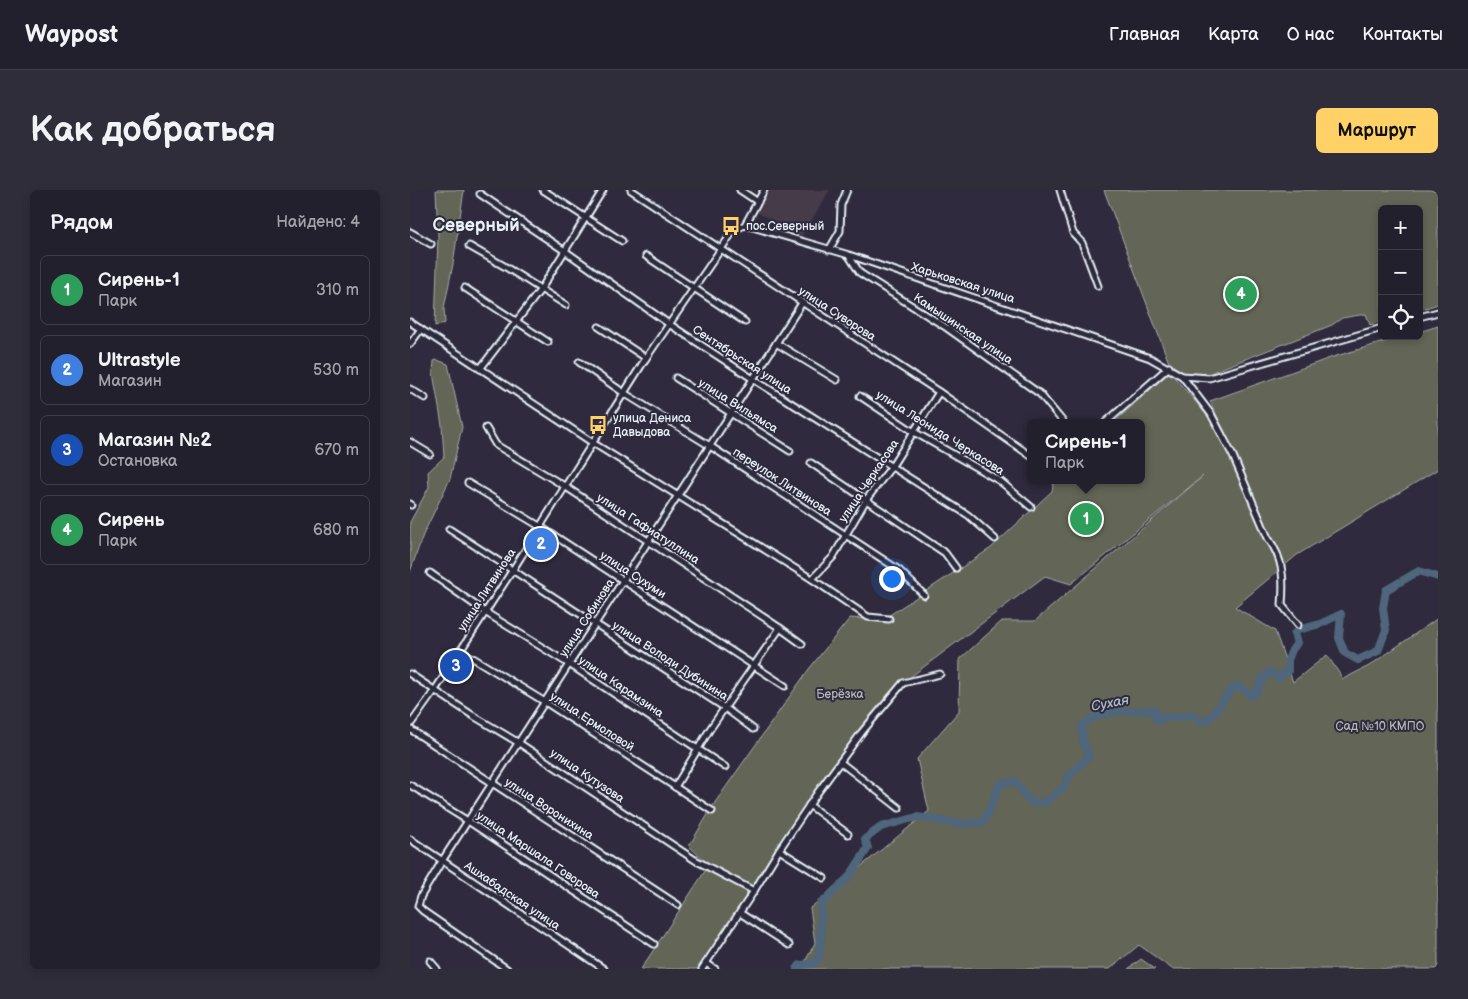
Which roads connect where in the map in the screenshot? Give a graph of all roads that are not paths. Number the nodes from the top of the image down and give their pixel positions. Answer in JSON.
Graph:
{"nodes":[{"id":1,"x":543,"y":190,"type":"edge"},
{"id":2,"x":603,"y":190,"type":"edge"},
{"id":3,"x":631,"y":190,"type":"edge"},
{"id":4,"x":740,"y":190,"type":"edge"},
{"id":5,"x":764,"y":190,"type":"edge"},
{"id":6,"x":847,"y":190,"type":"edge"},
{"id":7,"x":1060,"y":190,"type":"edge"},
{"id":8,"x":480,"y":194,"type":"dead end"},
{"id":9,"x":758,"y":202,"type":"junction"},
{"id":10,"x":586,"y":218,"type":"junction"},
{"id":11,"x":745,"y":226,"type":"junction"},
{"id":12,"x":410,"y":232,"type":"edge"},
{"id":13,"x":622,"y":241,"type":"dead end"},
{"id":14,"x":431,"y":244,"type":"dead end"},
{"id":15,"x":469,"y":246,"type":"dead end"},
{"id":16,"x":719,"y":248,"type":"junction"},
{"id":17,"x":829,"y":250,"type":"junction"},
{"id":18,"x":566,"y":251,"type":"junction"},
{"id":19,"x":849,"y":255,"type":"junction"},
{"id":20,"x":646,"y":256,"type":"dead end"},
{"id":21,"x":1098,"y":286,"type":"dead end"},
{"id":22,"x":464,"y":288,"type":"dead end"},
{"id":23,"x":693,"y":288,"type":"junction"},
{"id":24,"x":541,"y":289,"type":"junction"},
{"id":25,"x":802,"y":303,"type":"junction"},
{"id":26,"x":566,"y":305,"type":"dead end"},
{"id":27,"x":1438,"y":312,"type":"edge"},
{"id":28,"x":1423,"y":316,"type":"edge"},
{"id":29,"x":410,"y":322,"type":"edge"},
{"id":30,"x":516,"y":322,"type":"junction"},
{"id":31,"x":745,"y":322,"type":"dead end"},
{"id":32,"x":669,"y":324,"type":"junction"},
{"id":33,"x":598,"y":327,"type":"dead end"},
{"id":34,"x":420,"y":329,"type":"junction"},
{"id":35,"x":1378,"y":329,"type":"edge"},
{"id":36,"x":548,"y":342,"type":"dead end"},
{"id":37,"x":776,"y":343,"type":"junction"},
{"id":38,"x":410,"y":344,"type":"edge"},
{"id":39,"x":646,"y":358,"type":"junction"},
{"id":40,"x":579,"y":362,"type":"dead end"},
{"id":41,"x":1169,"y":367,"type":"junction"},
{"id":42,"x":480,"y":369,"type":"junction"},
{"id":43,"x":1182,"y":376,"type":"junction"},
{"id":44,"x":676,"y":378,"type":"dead end"},
{"id":45,"x":753,"y":379,"type":"junction"},
{"id":46,"x":837,"y":380,"type":"dead end"},
{"id":47,"x":410,"y":389,"type":"edge"},
{"id":48,"x":939,"y":392,"type":"junction"},
{"id":49,"x":624,"y":393,"type":"junction"},
{"id":50,"x":860,"y":396,"type":"dead end"},
{"id":51,"x":424,"y":398,"type":"dead end"},
{"id":52,"x":731,"y":414,"type":"junction"},
{"id":53,"x":1061,"y":419,"type":"edge"},
{"id":54,"x":1109,"y":419,"type":"edge"},
{"id":55,"x":486,"y":428,"type":"dead end"},
{"id":56,"x":914,"y":432,"type":"junction"},
{"id":57,"x":410,"y":442,"type":"edge"},
{"id":58,"x":593,"y":443,"type":"junction"},
{"id":59,"x":710,"y":446,"type":"junction"},
{"id":60,"x":790,"y":451,"type":"dead end"},
{"id":61,"x":1027,"y":453,"type":"edge"},
{"id":62,"x":430,"y":454,"type":"dead end"},
{"id":63,"x":812,"y":463,"type":"dead end"},
{"id":64,"x":892,"y":466,"type":"junction"},
{"id":65,"x":468,"y":483,"type":"dead end"},
{"id":66,"x":566,"y":487,"type":"junction"},
{"id":67,"x":678,"y":495,"type":"junction"},
{"id":68,"x":866,"y":500,"type":"junction"},
{"id":69,"x":1031,"y":507,"type":"dead end"},
{"id":70,"x":540,"y":527,"type":"junction"},
{"id":71,"x":449,"y":529,"type":"dead end"},
{"id":72,"x":845,"y":535,"type":"junction"},
{"id":73,"x":995,"y":539,"type":"dead end"},
{"id":74,"x":648,"y":542,"type":"junction"},
{"id":75,"x":956,"y":568,"type":"dead end"},
{"id":76,"x":512,"y":571,"type":"junction"},
{"id":77,"x":430,"y":573,"type":"dead end"},
{"id":78,"x":812,"y":579,"type":"junction"},
{"id":79,"x":623,"y":581,"type":"junction"},
{"id":80,"x":924,"y":595,"type":"dead end"},
{"id":81,"x":485,"y":612,"type":"junction"},
{"id":82,"x":890,"y":619,"type":"dead end"},
{"id":83,"x":595,"y":625,"type":"junction"},
{"id":84,"x":1298,"y":625,"type":"dead end"},
{"id":85,"x":780,"y":628,"type":"junction"},
{"id":86,"x":802,"y":644,"type":"dead end"},
{"id":87,"x":460,"y":650,"type":"junction"},
{"id":88,"x":569,"y":664,"type":"junction"},
{"id":89,"x":753,"y":666,"type":"junction"},
{"id":90,"x":410,"y":674,"type":"edge"},
{"id":91,"x":940,"y":674,"type":"dead end"},
{"id":92,"x":785,"y":686,"type":"dead end"},
{"id":93,"x":435,"y":690,"type":"junction"},
{"id":94,"x":545,"y":702,"type":"junction"},
{"id":95,"x":724,"y":708,"type":"junction"},
{"id":96,"x":410,"y":725,"type":"edge"},
{"id":97,"x":410,"y":729,"type":"edge"},
{"id":98,"x":753,"y":730,"type":"dead end"},
{"id":99,"x":519,"y":743,"type":"junction"},
{"id":100,"x":697,"y":750,"type":"junction"},
{"id":101,"x":840,"y":762,"type":"junction"},
{"id":102,"x":725,"y":767,"type":"dead end"},
{"id":103,"x":492,"y":783,"type":"junction"},
{"id":104,"x":410,"y":785,"type":"edge"},
{"id":105,"x":674,"y":787,"type":"junction"},
{"id":106,"x":809,"y":806,"type":"junction"},
{"id":107,"x":899,"y":808,"type":"dead end"},
{"id":108,"x":712,"y":811,"type":"dead end"},
{"id":109,"x":468,"y":821,"type":"junction"},
{"id":110,"x":848,"y":834,"type":"dead end"},
{"id":111,"x":410,"y":839,"type":"edge"},
{"id":112,"x":779,"y":850,"type":"junction"},
{"id":113,"x":442,"y":861,"type":"junction"},
{"id":114,"x":824,"y":878,"type":"dead end"},
{"id":115,"x":754,"y":891,"type":"junction"},
{"id":116,"x":678,"y":905,"type":"dead end"},
{"id":117,"x":740,"y":912,"type":"junction"},
{"id":118,"x":654,"y":944,"type":"dead end"},
{"id":119,"x":789,"y":944,"type":"dead end"},
{"id":120,"x":430,"y":960,"type":"dead end"},
{"id":121,"x":706,"y":963,"type":"junction"},
{"id":122,"x":438,"y":969,"type":"edge"},
{"id":123,"x":507,"y":969,"type":"edge"},
{"id":124,"x":604,"y":969,"type":"edge"},
{"id":125,"x":702,"y":969,"type":"edge"},
{"id":126,"x":715,"y":969,"type":"edge"}],
"edges":[{"from":1,"to":10,"type":"street"},
{"from":2,"to":10,"type":"street"},
{"from":3,"to":16,"type":"street","name":"улица Суворова"},
{"from":4,"to":9,"type":"street"},
{"from":5,"to":9,"type":"street"},
{"from":6,"to":17,"type":"street"},
{"from":7,"to":21,"type":"street"},
{"from":8,"to":18,"type":"street","name":"Сентябрьская улица"},
{"from":9,"to":11,"type":"street"},
{"from":10,"to":13,"type":"street"},
{"from":10,"to":18,"type":"street"},
{"from":11,"to":16,"type":"street","name":"улица Литвинова"},
{"from":11,"to":17,"type":"street","name":"Харьковская улица"},
{"from":12,"to":14,"type":"street"},
{"from":15,"to":24,"type":"street"},
{"from":16,"to":23,"type":"street","name":"улица Литвинова"},
{"from":16,"to":25,"type":"street","name":"улица Суворова"},
{"from":17,"to":19,"type":"street","name":"Харьковская улица"},
{"from":18,"to":24,"type":"street"},
{"from":18,"to":32,"type":"street","name":"Сентябрьская улица"},
{"from":19,"to":41,"type":"street","name":"Харьковская улица"},
{"from":19,"to":53,"type":"street","name":"Камышинская улица"},
{"from":20,"to":23,"type":"street"},
{"from":22,"to":30,"type":"street"},
{"from":23,"to":31,"type":"street"},
{"from":23,"to":32,"type":"street","name":"улица Литвинова"},
{"from":24,"to":26,"type":"street"},
{"from":24,"to":30,"type":"street"},
{"from":25,"to":37,"type":"street","name":"улица Собинова"},
{"from":25,"to":48,"type":"street","name":"улица Суворова"},
{"from":27,"to":28,"type":"street"},
{"from":29,"to":34,"type":"street"},
{"from":30,"to":36,"type":"street"},
{"from":30,"to":42,"type":"street"},
{"from":32,"to":39,"type":"street","name":"улица Литвинова"},
{"from":32,"to":45,"type":"street","name":"Сентябрьская улица"},
{"from":33,"to":39,"type":"street"},
{"from":34,"to":38,"type":"street"},
{"from":34,"to":42,"type":"street"},
{"from":35,"to":43,"type":"street"},
{"from":37,"to":45,"type":"street","name":"улица Собинова"},
{"from":37,"to":46,"type":"street"},
{"from":39,"to":49,"type":"street","name":"улица Литвинова"},
{"from":40,"to":49,"type":"street","name":"переулок Литвинова"},
{"from":41,"to":43,"type":"street","name":"Харьковская улица"},
{"from":41,"to":54,"type":"street"},
{"from":42,"to":58,"type":"street"},
{"from":43,"to":84,"type":"street"},
{"from":44,"to":52,"type":"street","name":"улица Вильямса"},
{"from":45,"to":52,"type":"street","name":"улица Собинова"},
{"from":45,"to":64,"type":"street","name":"Сентябрьская улица"},
{"from":47,"to":51,"type":"street"},
{"from":48,"to":56,"type":"street","name":"улица Черкасова"},
{"from":48,"to":61,"type":"street","name":"улица Суворова"},
{"from":49,"to":58,"type":"street","name":"улица Литвинова"},
{"from":49,"to":59,"type":"street","name":"переулок Литвинова"},
{"from":50,"to":56,"type":"street","name":"улица Леонида Черкасова"},
{"from":52,"to":59,"type":"street","name":"улица Собинова"},
{"from":52,"to":60,"type":"street","name":"улица Вильямса"},
{"from":55,"to":66,"type":"street","name":"улица Гафиатуллина"},
{"from":56,"to":64,"type":"street","name":"улица Черкасова"},
{"from":56,"to":69,"type":"street","name":"улица Леонида Черкасова"},
{"from":57,"to":62,"type":"street"},
{"from":58,"to":66,"type":"street","name":"улица Литвинова"},
{"from":58,"to":67,"type":"street"},
{"from":59,"to":67,"type":"street","name":"улица Собинова"},
{"from":59,"to":72,"type":"street","name":"переулок Литвинова"},
{"from":63,"to":68,"type":"street"},
{"from":64,"to":68,"type":"street","name":"улица Черкасова"},
{"from":64,"to":73,"type":"street","name":"Сентябрьская улица"},
{"from":65,"to":70,"type":"street","name":"улица Сухуми"},
{"from":66,"to":70,"type":"street","name":"улица Литвинова"},
{"from":66,"to":74,"type":"street","name":"улица Гафиатуллина"},
{"from":67,"to":74,"type":"street","name":"улица Собинова"},
{"from":67,"to":78,"type":"street"},
{"from":68,"to":72,"type":"street","name":"улица Черкасова"},
{"from":68,"to":75,"type":"street"},
{"from":70,"to":76,"type":"street","name":"улица Литвинова"},
{"from":70,"to":79,"type":"street","name":"улица Сухуми"},
{"from":71,"to":76,"type":"street","name":"улица Володи Дубинина"},
{"from":72,"to":78,"type":"street","name":"улица Черкасова"},
{"from":72,"to":80,"type":"street","name":"переулок Литвинова"},
{"from":74,"to":79,"type":"street","name":"улица Собинова"},
{"from":74,"to":85,"type":"street","name":"улица Гафиатуллина"},
{"from":76,"to":81,"type":"street","name":"улица Литвинова"},
{"from":76,"to":83,"type":"street","name":"улица Володи Дубинина"},
{"from":77,"to":81,"type":"street","name":"улица Карамзина"},
{"from":78,"to":82,"type":"street"},
{"from":79,"to":83,"type":"street","name":"улица Собинова"},
{"from":79,"to":89,"type":"street","name":"улица Сухуми"},
{"from":81,"to":87,"type":"street","name":"улица Литвинова"},
{"from":81,"to":88,"type":"street","name":"улица Карамзина"},
{"from":83,"to":88,"type":"street","name":"улица Собинова"},
{"from":83,"to":95,"type":"street","name":"улица Володи Дубинина"},
{"from":85,"to":86,"type":"street","name":"улица Гафиатуллина"},
{"from":85,"to":89,"type":"street"},
{"from":87,"to":93,"type":"street","name":"улица Литвинова"},
{"from":87,"to":94,"type":"street","name":"улица Ермоловой"},
{"from":88,"to":94,"type":"street","name":"улица Собинова"},
{"from":88,"to":100,"type":"street","name":"улица Карамзина"},
{"from":89,"to":92,"type":"street","name":"улица Сухуми"},
{"from":89,"to":95,"type":"street"},
{"from":90,"to":93,"type":"street","name":"улица Кутузова"},
{"from":91,"to":101,"type":"street"},
{"from":93,"to":96,"type":"street","name":"улица Литвинова"},
{"from":93,"to":99,"type":"street","name":"улица Кутузова"},
{"from":94,"to":99,"type":"street","name":"улица Собинова"},
{"from":94,"to":105,"type":"street","name":"улица Ермоловой"},
{"from":95,"to":98,"type":"street","name":"улица Володи Дубинина"},
{"from":95,"to":100,"type":"street"},
{"from":97,"to":103,"type":"street","name":"улица Воронихина"},
{"from":99,"to":103,"type":"street","name":"улица Собинова"},
{"from":99,"to":115,"type":"street","name":"улица Кутузова"},
{"from":100,"to":102,"type":"street","name":"улица Карамзина"},
{"from":100,"to":105,"type":"street"},
{"from":101,"to":106,"type":"street"},
{"from":101,"to":107,"type":"street"},
{"from":103,"to":109,"type":"street","name":"улица Собинова"},
{"from":103,"to":116,"type":"street","name":"улица Воронихина"},
{"from":104,"to":109,"type":"street","name":"улица Маршала Говорова"},
{"from":105,"to":108,"type":"street","name":"улица Ермоловой"},
{"from":106,"to":110,"type":"street"},
{"from":106,"to":112,"type":"street"},
{"from":109,"to":113,"type":"street","name":"улица Собинова"},
{"from":109,"to":118,"type":"street","name":"улица Маршала Говорова"},
{"from":111,"to":113,"type":"street","name":"Ашхабадская улица"},
{"from":112,"to":114,"type":"street"},
{"from":112,"to":115,"type":"street"},
{"from":113,"to":123,"type":"street","name":"улица Собинова"},
{"from":113,"to":124,"type":"street","name":"Ашхабадская улица"},
{"from":115,"to":117,"type":"street"},
{"from":117,"to":119,"type":"street"},
{"from":117,"to":121,"type":"street"},
{"from":120,"to":122,"type":"street"},
{"from":121,"to":125,"type":"street"},
{"from":121,"to":126,"type":"street"}]}
